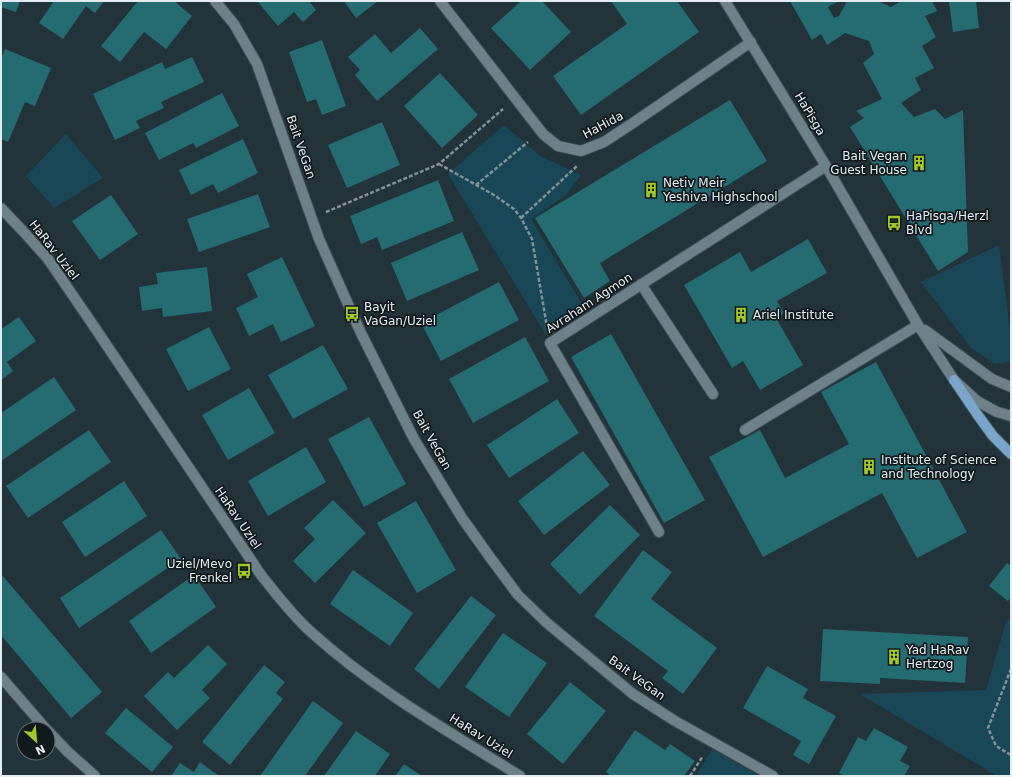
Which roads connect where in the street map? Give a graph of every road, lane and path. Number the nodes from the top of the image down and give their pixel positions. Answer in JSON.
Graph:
{"nodes":[{"id":1,"x":216,"y":1,"type":"edge"},
{"id":2,"x":440,"y":1,"type":"edge"},
{"id":3,"x":725,"y":1,"type":"edge"},
{"id":4,"x":751,"y":42,"type":"junction"},
{"id":5,"x":515,"y":98,"type":"junction"},
{"id":6,"x":541,"y":131,"type":"junction"},
{"id":7,"x":582,"y":162,"type":"dead end"},
{"id":8,"x":439,"y":164,"type":"junction"},
{"id":9,"x":826,"y":166,"type":"junction"},
{"id":10,"x":476,"y":185,"type":"junction"},
{"id":11,"x":1,"y":208,"type":"edge"},
{"id":12,"x":312,"y":218,"type":"junction"},
{"id":13,"x":521,"y":218,"type":"junction"},
{"id":14,"x":641,"y":284,"type":"junction"},
{"id":15,"x":918,"y":325,"type":"junction"},
{"id":16,"x":550,"y":343,"type":"junction"},
{"id":17,"x":954,"y":380,"type":"junction"},
{"id":18,"x":1011,"y":387,"type":"edge"},
{"id":19,"x":713,"y":394,"type":"dead end"},
{"id":20,"x":1011,"y":416,"type":"edge"},
{"id":21,"x":745,"y":430,"type":"dead end"},
{"id":22,"x":1011,"y":454,"type":"edge"},
{"id":23,"x":659,"y":532,"type":"dead end"},
{"id":24,"x":1011,"y":669,"type":"edge"},
{"id":25,"x":1,"y":677,"type":"edge"},
{"id":26,"x":39,"y":721,"type":"edge"},
{"id":27,"x":56,"y":739,"type":"edge"},
{"id":28,"x":712,"y":742,"type":"junction"},
{"id":29,"x":1011,"y":755,"type":"edge"},
{"id":30,"x":95,"y":776,"type":"edge"},
{"id":31,"x":520,"y":776,"type":"edge"},
{"id":32,"x":690,"y":776,"type":"edge"},
{"id":33,"x":773,"y":776,"type":"edge"}],
"edges":[{"from":1,"to":12,"type":"street","name":"Bait VeGan"},
{"from":2,"to":5,"type":"street","name":"HaHida"},
{"from":3,"to":4,"type":"street","name":"HaPisga"},
{"from":4,"to":6,"type":"street","name":"HaHida"},
{"from":4,"to":9,"type":"street","name":"HaPisga"},
{"from":5,"to":6,"type":"street","name":"HaHida"},
{"from":5,"to":8,"type":"path"},
{"from":6,"to":10,"type":"path"},
{"from":7,"to":13,"type":"path"},
{"from":8,"to":10,"type":"path"},
{"from":8,"to":12,"type":"path"},
{"from":9,"to":14,"type":"street","name":"Avraham Agmon"},
{"from":9,"to":15,"type":"street","name":"HaPisga"},
{"from":10,"to":13,"type":"path"},
{"from":11,"to":31,"type":"street","name":"HaRav Uziel"},
{"from":12,"to":28,"type":"street","name":"Bait VeGan"},
{"from":13,"to":16,"type":"path"},
{"from":14,"to":16,"type":"street","name":"Avraham Agmon"},
{"from":14,"to":19,"type":"street"},
{"from":15,"to":17,"type":"street","name":"HaPisga"},
{"from":15,"to":18,"type":"street","name":"HaPisga"},
{"from":15,"to":21,"type":"street"},
{"from":16,"to":23,"type":"street","name":"Avraham Agmon"},
{"from":17,"to":20,"type":"street","name":"HaPisga"},
{"from":17,"to":22,"type":"main road"},
{"from":24,"to":29,"type":"path"},
{"from":25,"to":26,"type":"street"},
{"from":27,"to":30,"type":"street"},
{"from":28,"to":32,"type":"path"},
{"from":28,"to":33,"type":"street","name":"Bait VeGan"}]}
